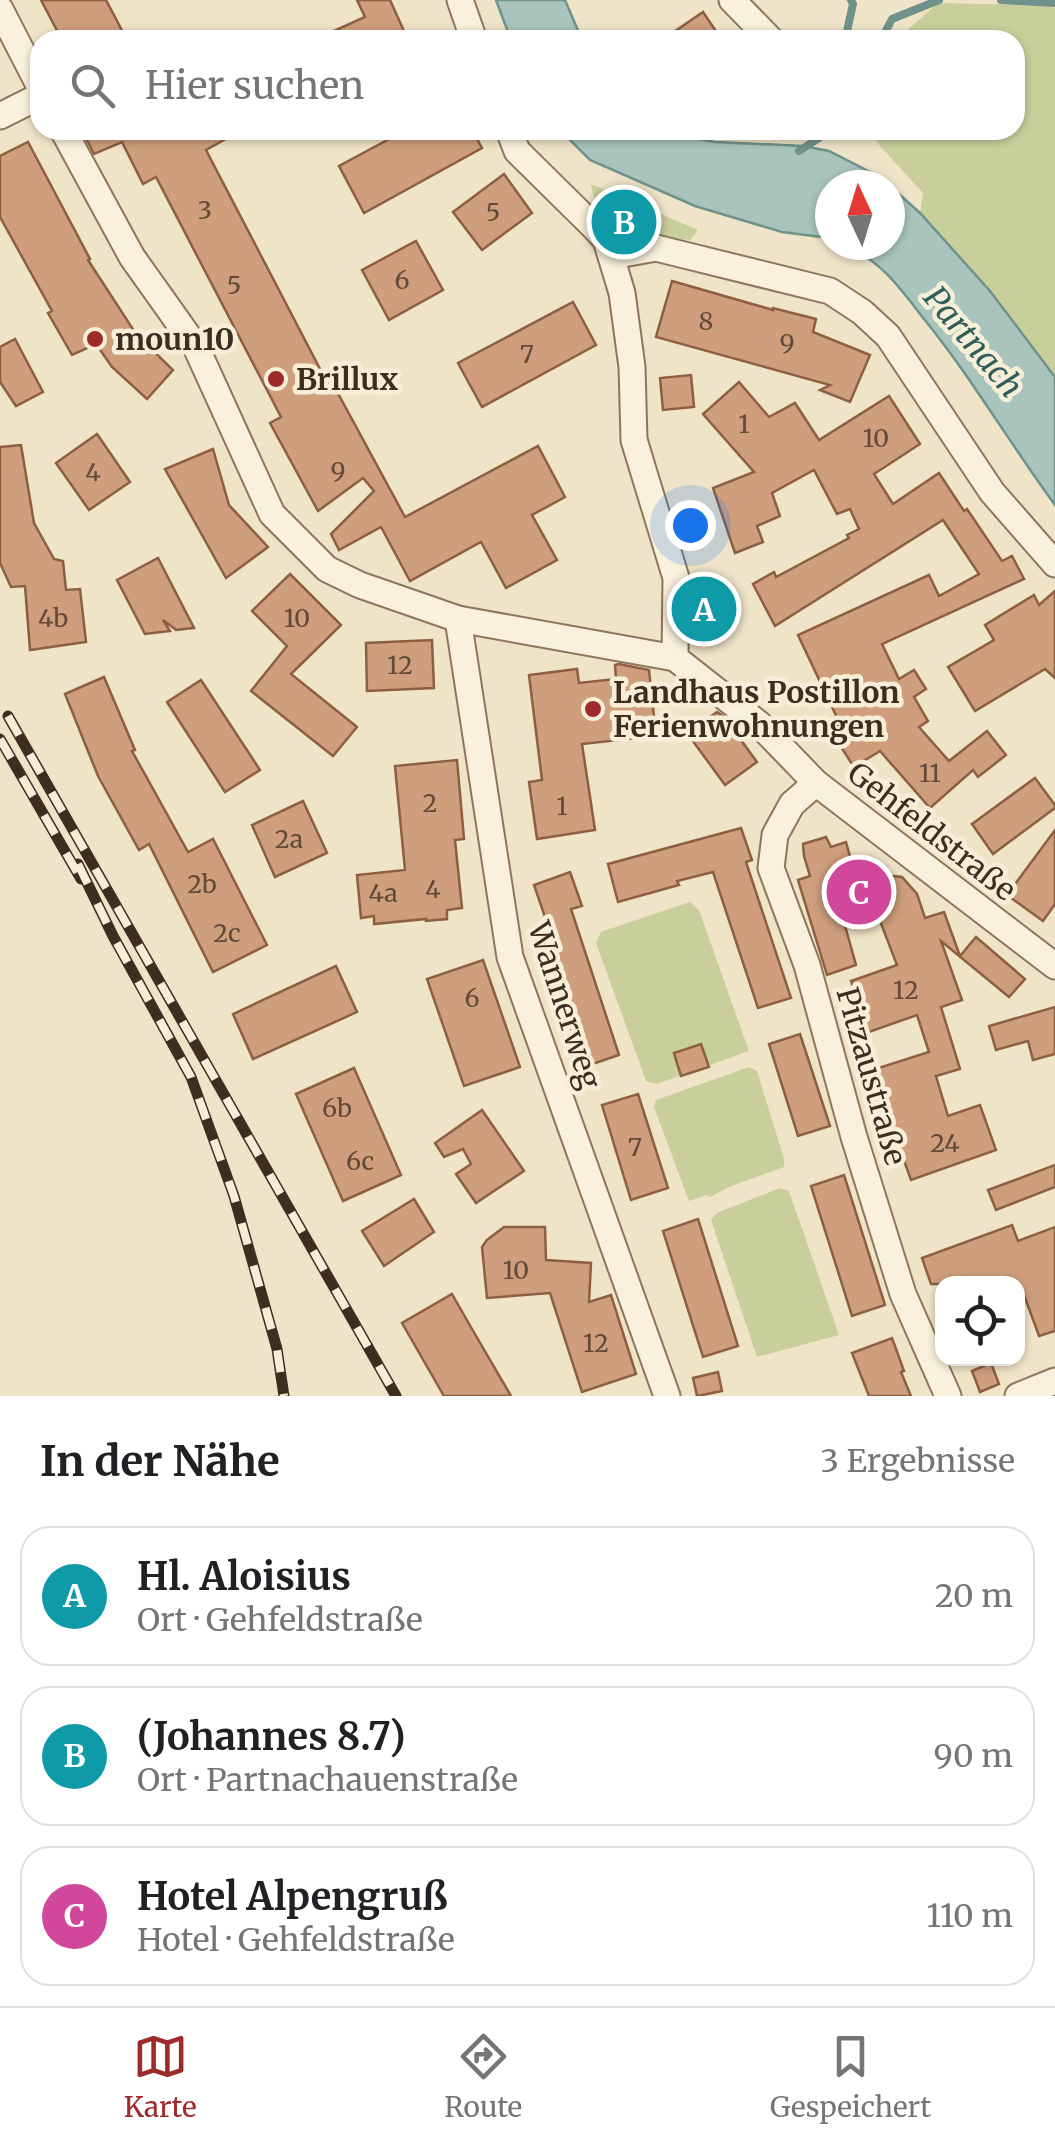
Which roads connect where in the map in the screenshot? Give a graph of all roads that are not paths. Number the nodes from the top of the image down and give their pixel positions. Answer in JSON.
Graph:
{"nodes":[{"id":1,"x":460,"y":0,"type":"edge"},
{"id":2,"x":732,"y":0,"type":"edge"},
{"id":3,"x":0,"y":8,"type":"edge"},
{"id":4,"x":470,"y":30,"type":"edge"},
{"id":5,"x":761,"y":30,"type":"edge"},
{"id":6,"x":30,"y":66,"type":"edge"},
{"id":7,"x":30,"y":101,"type":"edge"},
{"id":8,"x":0,"y":116,"type":"edge"},
{"id":9,"x":68,"y":140,"type":"edge"},
{"id":10,"x":512,"y":140,"type":"edge"},
{"id":11,"x":612,"y":256,"type":"junction"},
{"id":12,"x":1055,"y":564,"type":"edge"},
{"id":13,"x":458,"y":619,"type":"junction"},
{"id":14,"x":674,"y":658,"type":"junction"},
{"id":15,"x":816,"y":783,"type":"junction"},
{"id":16,"x":1055,"y":966,"type":"edge"},
{"id":17,"x":1055,"y":1381,"type":"edge"},
{"id":18,"x":668,"y":1396,"type":"edge"},
{"id":19,"x":948,"y":1396,"type":"edge"},
{"id":20,"x":1018,"y":1396,"type":"edge"}],
"edges":[{"from":1,"to":4,"type":"street"},
{"from":2,"to":5,"type":"street"},
{"from":3,"to":6,"type":"street"},
{"from":7,"to":8,"type":"street"},
{"from":9,"to":13,"type":"street"},
{"from":10,"to":11,"type":"street"},
{"from":11,"to":12,"type":"street"},
{"from":11,"to":14,"type":"street"},
{"from":13,"to":14,"type":"street"},
{"from":13,"to":18,"type":"street","name":"Wannerweg"},
{"from":14,"to":15,"type":"street","name":"Gehfeldstraße"},
{"from":15,"to":16,"type":"street","name":"Gehfeldstraße"},
{"from":15,"to":19,"type":"street","name":"Pitzaustraße"},
{"from":17,"to":20,"type":"street"}]}
